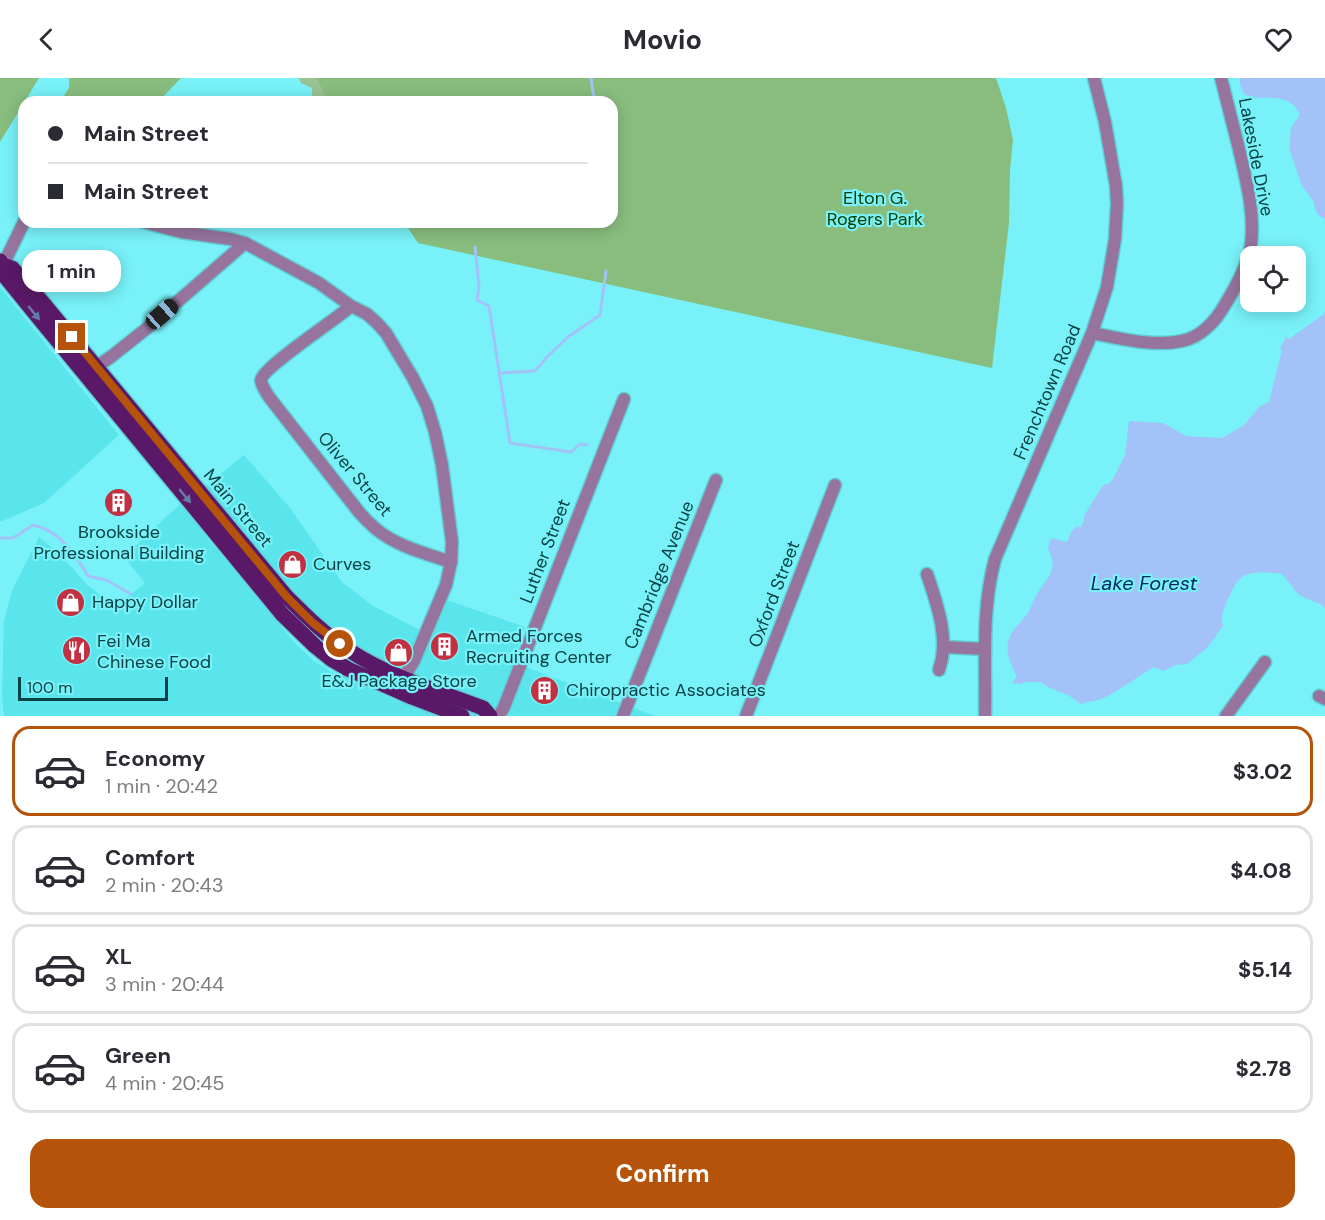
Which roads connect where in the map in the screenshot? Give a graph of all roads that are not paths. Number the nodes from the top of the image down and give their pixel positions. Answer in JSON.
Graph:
{"nodes":[{"id":1,"x":1094,"y":78,"type":"edge"},
{"id":2,"x":1221,"y":78,"type":"edge"},
{"id":3,"x":21,"y":228,"type":"edge"},
{"id":4,"x":166,"y":228,"type":"edge"},
{"id":5,"x":245,"y":243,"type":"junction"},
{"id":6,"x":2,"y":263,"type":"edge"},
{"id":7,"x":351,"y":306,"type":"junction"},
{"id":8,"x":1092,"y":333,"type":"junction"},
{"id":9,"x":91,"y":371,"type":"junction"},
{"id":10,"x":624,"y":399,"type":"dead end"},
{"id":11,"x":716,"y":480,"type":"dead end"},
{"id":12,"x":835,"y":485,"type":"dead end"},
{"id":13,"x":224,"y":532,"type":"junction"},
{"id":14,"x":451,"y":562,"type":"junction"},
{"id":15,"x":927,"y":574,"type":"dead end"},
{"id":16,"x":303,"y":614,"type":"junction"},
{"id":17,"x":294,"y":627,"type":"junction"},
{"id":18,"x":944,"y":647,"type":"junction"},
{"id":19,"x":985,"y":649,"type":"junction"},
{"id":20,"x":1265,"y":662,"type":"dead end"},
{"id":21,"x":939,"y":670,"type":"dead end"},
{"id":22,"x":400,"y":684,"type":"junction"},
{"id":23,"x":462,"y":716,"type":"edge"},
{"id":24,"x":490,"y":716,"type":"edge"},
{"id":25,"x":499,"y":716,"type":"edge"},
{"id":26,"x":622,"y":716,"type":"edge"},
{"id":27,"x":746,"y":716,"type":"edge"},
{"id":28,"x":985,"y":716,"type":"edge"},
{"id":29,"x":1226,"y":716,"type":"edge"}],
"edges":[{"from":1,"to":8,"type":"street","name":"Frenchtown Road"},
{"from":2,"to":8,"type":"street","name":"Lakeside Drive"},
{"from":3,"to":6,"type":"street"},
{"from":4,"to":5,"type":"street"},
{"from":5,"to":7,"type":"street"},
{"from":5,"to":9,"type":"street"},
{"from":6,"to":9,"type":"main road","name":"Main Street"},
{"from":7,"to":14,"type":"street"},
{"from":7,"to":14,"type":"street","name":"Oliver Street"},
{"from":8,"to":19,"type":"street","name":"Frenchtown Road"},
{"from":9,"to":13,"type":"main road","name":"Main Street"},
{"from":10,"to":25,"type":"street","name":"Luther Street"},
{"from":11,"to":26,"type":"street","name":"Cambridge Avenue"},
{"from":12,"to":27,"type":"street","name":"Oxford Street"},
{"from":13,"to":16,"type":"main road","name":"Main Street"},
{"from":13,"to":17,"type":"main road","name":"Main Street"},
{"from":14,"to":22,"type":"street"},
{"from":15,"to":18,"type":"street"},
{"from":16,"to":17,"type":"main road"},
{"from":16,"to":22,"type":"main road","name":"Main Street"},
{"from":17,"to":22,"type":"main road","name":"Main Street"},
{"from":18,"to":19,"type":"street"},
{"from":18,"to":21,"type":"street"},
{"from":19,"to":28,"type":"street","name":"Frenchtown Road"},
{"from":20,"to":29,"type":"street"},
{"from":22,"to":23,"type":"main road","name":"Main Street"},
{"from":22,"to":24,"type":"main road","name":"Main Street"}]}
